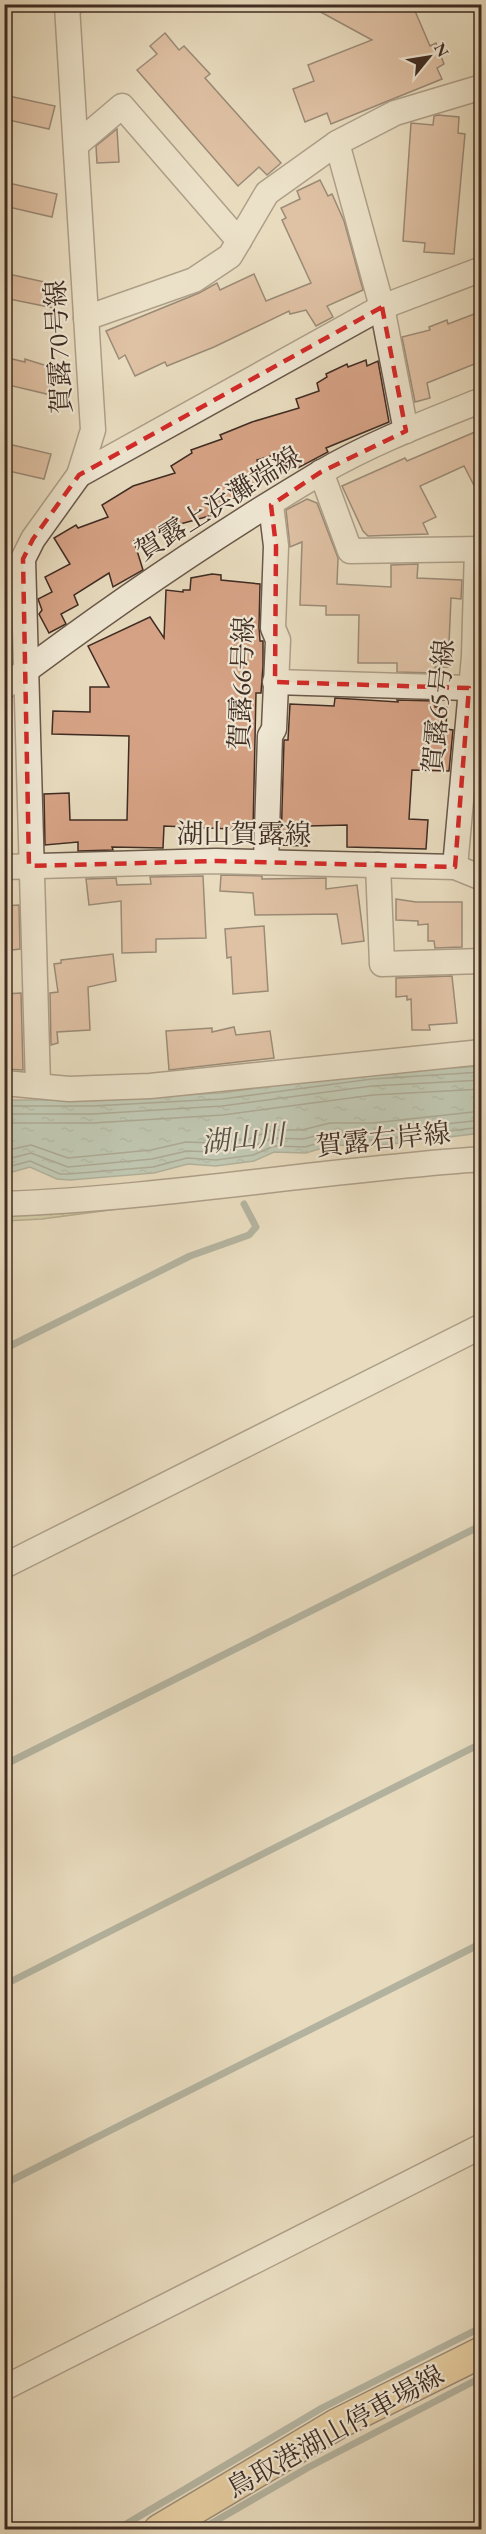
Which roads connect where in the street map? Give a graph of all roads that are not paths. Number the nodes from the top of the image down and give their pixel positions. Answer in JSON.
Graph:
{"nodes":[{"id":1,"x":72,"y":4,"type":"edge"},
{"id":2,"x":482,"y":87,"type":"edge"},
{"id":3,"x":337,"y":143,"type":"junction"},
{"id":4,"x":76,"y":145,"type":"junction"},
{"id":5,"x":239,"y":241,"type":"junction"},
{"id":6,"x":482,"y":269,"type":"edge"},
{"id":7,"x":382,"y":307,"type":"junction"},
{"id":8,"x":86,"y":318,"type":"junction"},
{"id":9,"x":482,"y":400,"type":"edge"},
{"id":10,"x":406,"y":431,"type":"junction"},
{"id":11,"x":321,"y":472,"type":"junction"},
{"id":12,"x":79,"y":475,"type":"junction"},
{"id":13,"x":271,"y":505,"type":"junction"},
{"id":14,"x":479,"y":549,"type":"edge"},
{"id":15,"x":478,"y":656,"type":"edge"},
{"id":16,"x":26,"y":670,"type":"junction"},
{"id":17,"x":275,"y":682,"type":"junction"},
{"id":18,"x":4,"y":687,"type":"edge"},
{"id":19,"x":469,"y":688,"type":"junction"},
{"id":20,"x":266,"y":862,"type":"junction"},
{"id":21,"x":378,"y":865,"type":"junction"},
{"id":22,"x":29,"y":866,"type":"junction"},
{"id":23,"x":4,"y":867,"type":"edge"},
{"id":24,"x":455,"y":867,"type":"junction"},
{"id":25,"x":482,"y":878,"type":"edge"},
{"id":26,"x":482,"y":961,"type":"edge"},
{"id":27,"x":480,"y":1048,"type":"edge"},
{"id":28,"x":4,"y":1083,"type":"edge"},
{"id":29,"x":38,"y":1086,"type":"junction"},
{"id":30,"x":482,"y":1159,"type":"edge"},
{"id":31,"x":4,"y":1204,"type":"edge"},
{"id":32,"x":482,"y":1326,"type":"edge"},
{"id":33,"x":4,"y":1566,"type":"edge"},
{"id":34,"x":482,"y":2146,"type":"edge"},
{"id":35,"x":482,"y":2352,"type":"edge"},
{"id":36,"x":4,"y":2388,"type":"edge"},
{"id":37,"x":159,"y":2529,"type":"edge"}],
"edges":[{"from":1,"to":4,"type":"street","name":"賀露70号線"},
{"from":2,"to":3,"type":"street"},
{"from":3,"to":5,"type":"street"},
{"from":3,"to":7,"type":"street"},
{"from":4,"to":5,"type":"street"},
{"from":4,"to":8,"type":"street","name":"賀露70号線"},
{"from":5,"to":8,"type":"street"},
{"from":6,"to":7,"type":"street"},
{"from":7,"to":10,"type":"street"},
{"from":7,"to":12,"type":"street"},
{"from":8,"to":12,"type":"street","name":"賀露70号線"},
{"from":9,"to":10,"type":"street","name":"賀露上浜灘端線"},
{"from":10,"to":11,"type":"street","name":"賀露上浜灘端線"},
{"from":11,"to":13,"type":"street","name":"賀露上浜灘端線"},
{"from":11,"to":14,"type":"street"},
{"from":12,"to":16,"type":"street","name":"賀露70号線"},
{"from":13,"to":16,"type":"street","name":"賀露上浜灘端線"},
{"from":13,"to":17,"type":"street","name":"賀露66号線"},
{"from":14,"to":15,"type":"street","name":"賀露65号線"},
{"from":15,"to":19,"type":"street","name":"賀露65号線"},
{"from":16,"to":18,"type":"street","name":"賀露上浜灘端線"},
{"from":16,"to":22,"type":"street","name":"賀露70号線"},
{"from":17,"to":19,"type":"street"},
{"from":17,"to":20,"type":"street","name":"賀露66号線"},
{"from":19,"to":24,"type":"street","name":"賀露65号線"},
{"from":20,"to":21,"type":"street","name":"湖山賀露線"},
{"from":20,"to":22,"type":"street","name":"湖山賀露線"},
{"from":21,"to":24,"type":"street","name":"湖山賀露線"},
{"from":21,"to":26,"type":"street"},
{"from":22,"to":23,"type":"street","name":"湖山賀露線"},
{"from":22,"to":29,"type":"street","name":"賀露70号線"},
{"from":24,"to":25,"type":"street","name":"湖山賀露線"},
{"from":27,"to":29,"type":"street"},
{"from":28,"to":29,"type":"street"},
{"from":30,"to":31,"type":"street","name":"賀露右岸線"},
{"from":32,"to":33,"type":"street"},
{"from":34,"to":36,"type":"street"},
{"from":35,"to":37,"type":"main road","name":"鳥取港湖山停車場線"}]}
